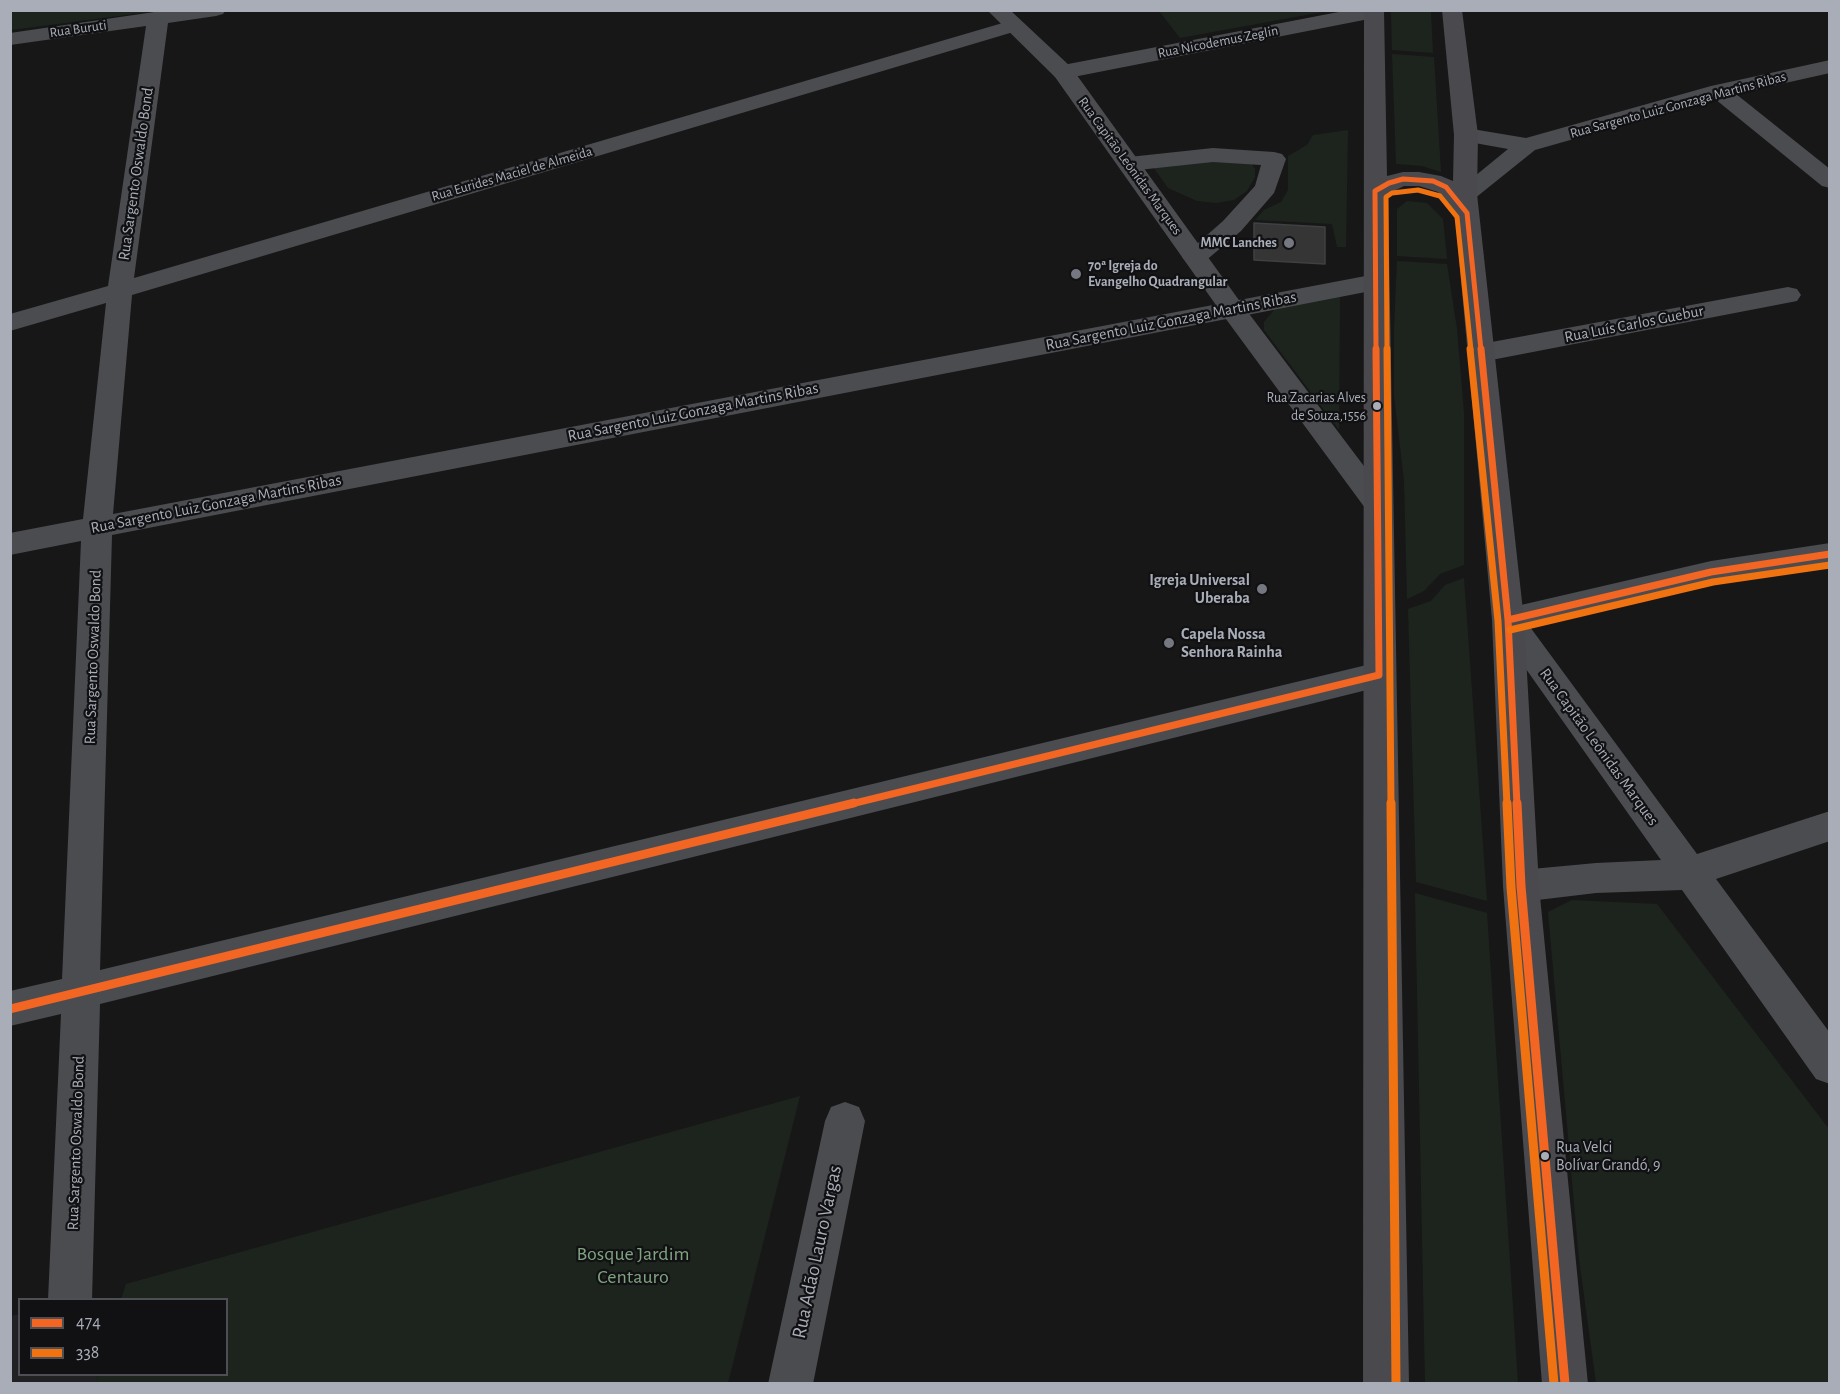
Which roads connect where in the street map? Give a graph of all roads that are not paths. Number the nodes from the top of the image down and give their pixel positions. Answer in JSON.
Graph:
{"nodes":[{"id":1,"x":216,"y":10,"type":"edge"},
{"id":2,"x":1452,"y":10,"type":"edge"},
{"id":3,"x":1374,"y":11,"type":"edge"},
{"id":4,"x":158,"y":18,"type":"junction"},
{"id":5,"x":1005,"y":18,"type":"edge"},
{"id":6,"x":10,"y":39,"type":"edge"},
{"id":7,"x":1830,"y":66,"type":"edge"},
{"id":8,"x":1063,"y":72,"type":"junction"},
{"id":9,"x":1719,"y":91,"type":"junction"},
{"id":10,"x":1466,"y":135,"type":"junction"},
{"id":11,"x":1527,"y":145,"type":"junction"},
{"id":12,"x":1129,"y":164,"type":"junction"},
{"id":13,"x":1830,"y":181,"type":"edge"},
{"id":14,"x":1375,"y":191,"type":"junction"},
{"id":15,"x":1466,"y":203,"type":"junction"},
{"id":16,"x":1195,"y":257,"type":"junction"},
{"id":17,"x":1376,"y":282,"type":"junction"},
{"id":18,"x":120,"y":290,"type":"junction"},
{"id":19,"x":1788,"y":295,"type":"dead end"},
{"id":20,"x":1232,"y":309,"type":"junction"},
{"id":21,"x":10,"y":323,"type":"edge"},
{"id":22,"x":1481,"y":353,"type":"junction"},
{"id":23,"x":1378,"y":505,"type":"junction"},
{"id":24,"x":97,"y":526,"type":"junction"},
{"id":25,"x":10,"y":544,"type":"edge"},
{"id":26,"x":1830,"y":554,"type":"edge"},
{"id":27,"x":1508,"y":620,"type":"junction"},
{"id":28,"x":1379,"y":675,"type":"junction"},
{"id":29,"x":1830,"y":826,"type":"edge"},
{"id":30,"x":1690,"y":874,"type":"junction"},
{"id":31,"x":1521,"y":886,"type":"junction"},
{"id":32,"x":82,"y":992,"type":"junction"},
{"id":33,"x":10,"y":1009,"type":"edge"},
{"id":34,"x":1830,"y":1066,"type":"edge"},
{"id":35,"x":845,"y":1121,"type":"dead end"},
{"id":36,"x":70,"y":1298,"type":"edge"},
{"id":37,"x":790,"y":1383,"type":"edge"},
{"id":38,"x":1386,"y":1383,"type":"edge"},
{"id":39,"x":1565,"y":1383,"type":"edge"}],
"edges":[{"from":1,"to":4,"type":"street","name":"Rua Buruti"},
{"from":2,"to":10,"type":"main road"},
{"from":3,"to":8,"type":"street","name":"Rua Nicodemus Zeglin"},
{"from":3,"to":14,"type":"main road"},
{"from":4,"to":6,"type":"street","name":"Rua Buruti"},
{"from":4,"to":18,"type":"street","name":"Rua Sargento Oswaldo Bond"},
{"from":5,"to":8,"type":"street","name":"Rua Capitão Leônidas Marques"},
{"from":5,"to":18,"type":"street","name":"Rua Eurides Maciel de Almeida"},
{"from":7,"to":9,"type":"street","name":"Rua Sargento Luiz Gonzaga Martins Ribas"},
{"from":8,"to":12,"type":"street","name":"Rua Capitão Leônidas Marques"},
{"from":9,"to":11,"type":"street","name":"Rua Sargento Luiz Gonzaga Martins Ribas"},
{"from":9,"to":13,"type":"street"},
{"from":10,"to":11,"type":"street","name":"Rua Sargento Luiz Gonzaga Martins Ribas"},
{"from":10,"to":15,"type":"main road"},
{"from":11,"to":15,"type":"street","name":"Rua Sargento Luiz Gonzaga Martins Ribas"},
{"from":12,"to":16,"type":"street","name":"Rua Capitão Leônidas Marques"},
{"from":12,"to":16,"type":"street"},
{"from":14,"to":15,"type":"main road"},
{"from":14,"to":17,"type":"main road"},
{"from":15,"to":22,"type":"main road"},
{"from":16,"to":20,"type":"street","name":"Rua Capitão Leônidas Marques"},
{"from":17,"to":20,"type":"street","name":"Rua Sargento Luiz Gonzaga Martins Ribas"},
{"from":17,"to":23,"type":"main road"},
{"from":18,"to":21,"type":"street","name":"Rua Eurides Maciel de Almeida"},
{"from":18,"to":24,"type":"street","name":"Rua Sargento Oswaldo Bond"},
{"from":19,"to":22,"type":"street","name":"Rua Luís Carlos Guebur"},
{"from":20,"to":23,"type":"street","name":"Rua Capitão Leônidas Marques"},
{"from":20,"to":24,"type":"street","name":"Rua Sargento Luiz Gonzaga Martins Ribas"},
{"from":22,"to":27,"type":"main road"},
{"from":23,"to":28,"type":"main road"},
{"from":24,"to":25,"type":"street","name":"Rua Sargento Luiz Gonzaga Martins Ribas"},
{"from":24,"to":32,"type":"street","name":"Rua Sargento Oswaldo Bond"},
{"from":26,"to":27,"type":"street"},
{"from":27,"to":30,"type":"street","name":"Rua Capitão Leônidas Marques"},
{"from":27,"to":31,"type":"main road"},
{"from":28,"to":32,"type":"street"},
{"from":28,"to":38,"type":"main road"},
{"from":29,"to":30,"type":"street"},
{"from":30,"to":31,"type":"street"},
{"from":30,"to":34,"type":"street","name":"Rua Capitão Leônidas Marques"},
{"from":31,"to":39,"type":"main road"},
{"from":32,"to":33,"type":"street"},
{"from":32,"to":36,"type":"street","name":"Rua Sargento Oswaldo Bond"},
{"from":35,"to":37,"type":"street","name":"Rua Adão Lauro Vargas"}]}
